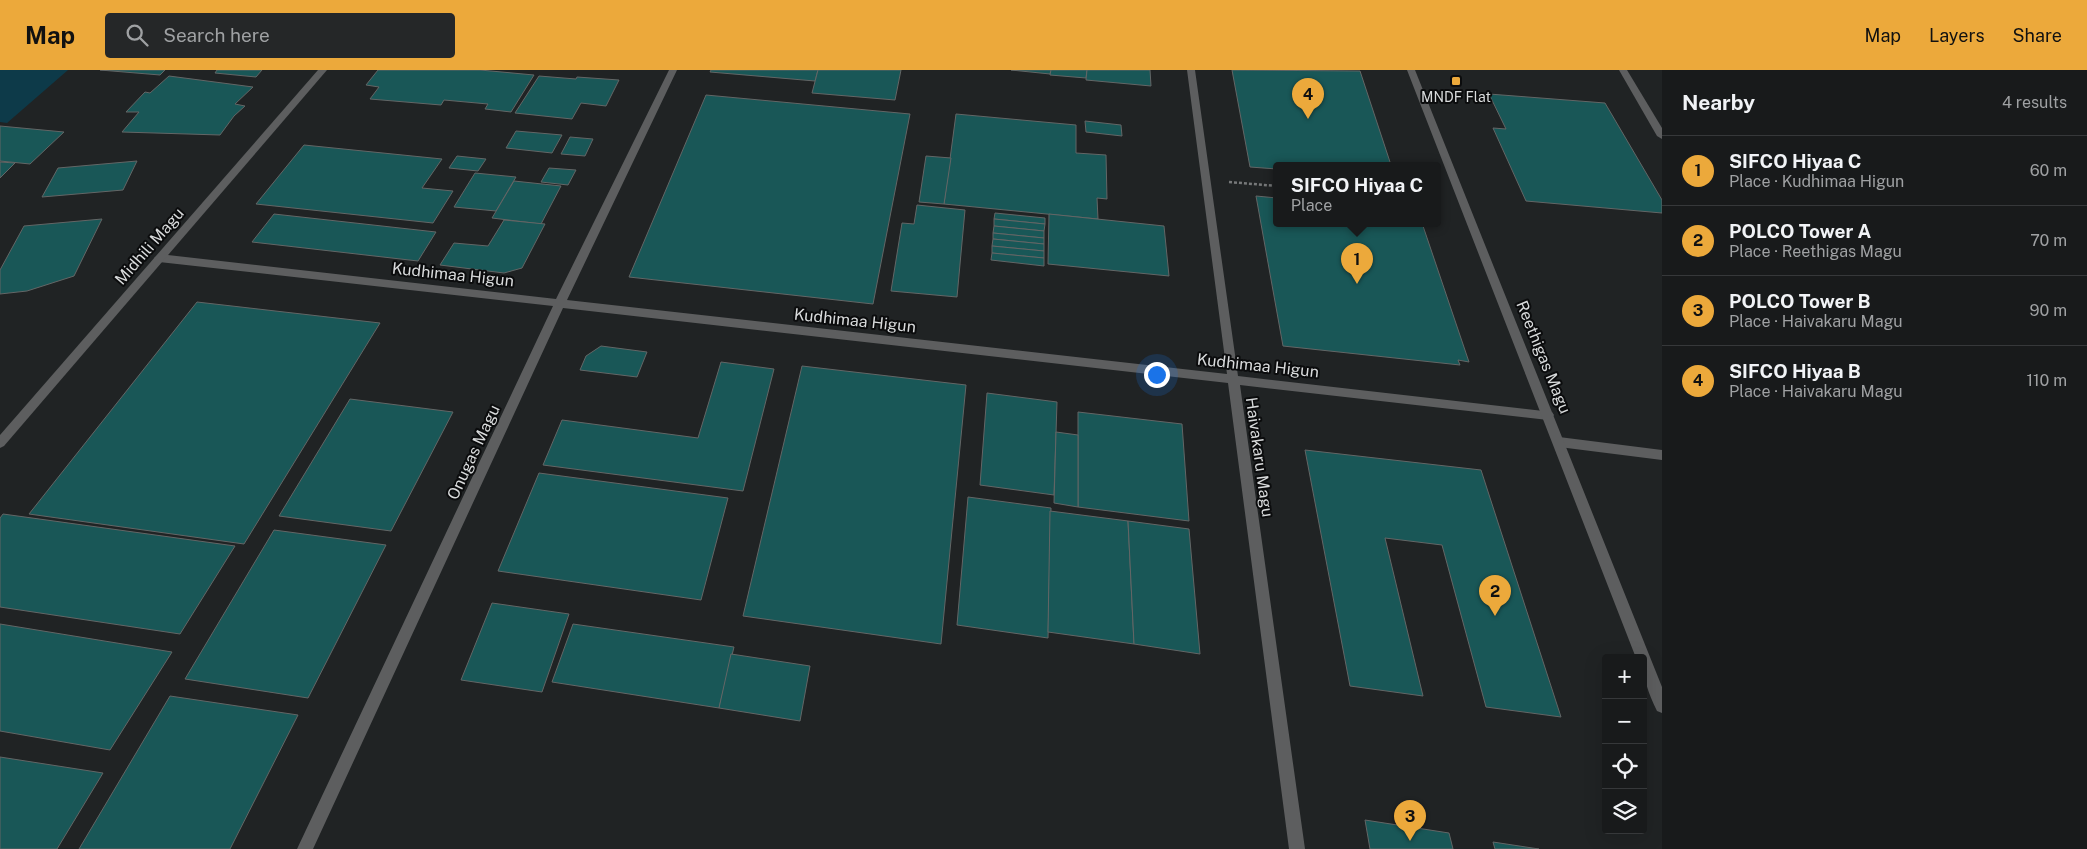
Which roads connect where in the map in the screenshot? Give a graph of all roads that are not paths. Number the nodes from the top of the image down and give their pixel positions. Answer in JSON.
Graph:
{"nodes":[{"id":1,"x":323,"y":70,"type":"edge"},
{"id":2,"x":674,"y":70,"type":"edge"},
{"id":3,"x":1191,"y":70,"type":"edge"},
{"id":4,"x":1411,"y":70,"type":"edge"},
{"id":5,"x":1623,"y":70,"type":"edge"},
{"id":6,"x":1662,"y":136,"type":"edge"},
{"id":7,"x":159,"y":258,"type":"junction"},
{"id":8,"x":560,"y":303,"type":"junction"},
{"id":9,"x":1233,"y":379,"type":"junction"},
{"id":10,"x":1548,"y":415,"type":"junction"},
{"id":11,"x":1559,"y":442,"type":"junction"},
{"id":12,"x":0,"y":443,"type":"edge"},
{"id":13,"x":1662,"y":455,"type":"edge"},
{"id":14,"x":1641,"y":654,"type":"edge"},
{"id":15,"x":1647,"y":668,"type":"edge"},
{"id":16,"x":1662,"y":706,"type":"edge"},
{"id":17,"x":305,"y":849,"type":"edge"},
{"id":18,"x":1297,"y":849,"type":"edge"}],
"edges":[{"from":1,"to":7,"type":"street","name":"Midhili Magu"},
{"from":2,"to":8,"type":"street","name":"Onugas Magu"},
{"from":3,"to":9,"type":"street","name":"Haivakaru Magu"},
{"from":4,"to":10,"type":"street","name":"Reethigas Magu"},
{"from":5,"to":6,"type":"street"},
{"from":7,"to":8,"type":"street","name":"Kudhimaa Higun"},
{"from":7,"to":12,"type":"street","name":"Midhili Magu"},
{"from":8,"to":9,"type":"street","name":"Kudhimaa Higun"},
{"from":8,"to":17,"type":"street","name":"Onugas Magu"},
{"from":9,"to":10,"type":"street","name":"Kudhimaa Higun"},
{"from":9,"to":18,"type":"street","name":"Haivakaru Magu"},
{"from":10,"to":11,"type":"street","name":"Reethigas Magu"},
{"from":11,"to":13,"type":"street"},
{"from":11,"to":14,"type":"street","name":"Reethigas Magu"},
{"from":15,"to":16,"type":"street","name":"Reethigas Magu"}]}
